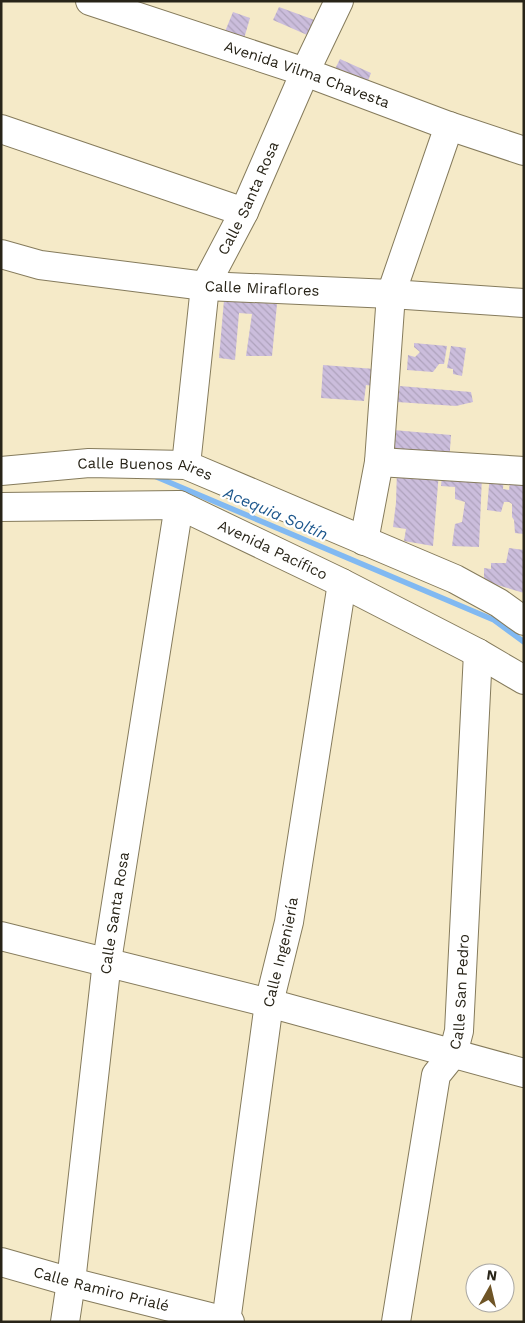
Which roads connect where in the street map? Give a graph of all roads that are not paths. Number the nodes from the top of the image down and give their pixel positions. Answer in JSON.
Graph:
{"nodes":[{"id":1,"x":90,"y":1,"type":"edge"},
{"id":2,"x":339,"y":1,"type":"edge"},
{"id":3,"x":305,"y":72,"type":"junction"},
{"id":4,"x":448,"y":126,"type":"junction"},
{"id":5,"x":4,"y":136,"type":"edge"},
{"id":6,"x":524,"y":150,"type":"edge"},
{"id":7,"x":244,"y":212,"type":"junction"},
{"id":8,"x":1,"y":254,"type":"edge"},
{"id":9,"x":206,"y":286,"type":"junction"},
{"id":10,"x":392,"y":294,"type":"junction"},
{"id":11,"x":524,"y":302,"type":"edge"},
{"id":12,"x":379,"y":462,"type":"junction"},
{"id":13,"x":186,"y":465,"type":"junction"},
{"id":14,"x":1,"y":471,"type":"edge"},
{"id":15,"x":524,"y":471,"type":"edge"},
{"id":16,"x":179,"y":505,"type":"junction"},
{"id":17,"x":1,"y":507,"type":"edge"},
{"id":18,"x":364,"y":540,"type":"junction"},
{"id":19,"x":342,"y":583,"type":"junction"},
{"id":20,"x":524,"y":622,"type":"edge"},
{"id":21,"x":478,"y":653,"type":"junction"},
{"id":22,"x":524,"y":680,"type":"edge"},
{"id":23,"x":1,"y":936,"type":"edge"},
{"id":24,"x":107,"y":962,"type":"junction"},
{"id":25,"x":269,"y":1003,"type":"junction"},
{"id":26,"x":453,"y":1054,"type":"junction"},
{"id":27,"x":524,"y":1073,"type":"edge"},
{"id":28,"x":1,"y":1262,"type":"edge"},
{"id":29,"x":71,"y":1282,"type":"junction"},
{"id":30,"x":227,"y":1321,"type":"edge"},
{"id":31,"x":66,"y":1322,"type":"edge"},
{"id":32,"x":396,"y":1322,"type":"edge"}],
"edges":[{"from":1,"to":3,"type":"street","name":"Avenida Vilma Chavesta"},
{"from":2,"to":3,"type":"street","name":"Calle Santa Rosa"},
{"from":3,"to":4,"type":"street","name":"Avenida Vilma Chavesta"},
{"from":3,"to":7,"type":"street","name":"Calle Santa Rosa"},
{"from":4,"to":6,"type":"street","name":"Avenida Vilma Chavesta"},
{"from":4,"to":10,"type":"street"},
{"from":5,"to":7,"type":"street"},
{"from":7,"to":9,"type":"street","name":"Calle Santa Rosa"},
{"from":8,"to":9,"type":"street","name":"Calle Miraflores"},
{"from":9,"to":10,"type":"street","name":"Calle Miraflores"},
{"from":9,"to":13,"type":"street","name":"Calle Santa Rosa"},
{"from":10,"to":11,"type":"street","name":"Calle Miraflores"},
{"from":10,"to":12,"type":"street"},
{"from":12,"to":15,"type":"street"},
{"from":12,"to":18,"type":"street"},
{"from":13,"to":14,"type":"street","name":"Calle Buenos Aires"},
{"from":13,"to":18,"type":"street","name":"Calle Buenos Aires"},
{"from":16,"to":17,"type":"street","name":"Avenida Pacífico"},
{"from":16,"to":19,"type":"street","name":"Avenida Pacífico"},
{"from":16,"to":24,"type":"street","name":"Calle Santa Rosa"},
{"from":18,"to":20,"type":"street","name":"Calle Buenos Aires"},
{"from":19,"to":21,"type":"street","name":"Avenida Pacífico"},
{"from":19,"to":25,"type":"street","name":"Calle Ingeniería"},
{"from":21,"to":22,"type":"street","name":"Avenida Pacífico"},
{"from":21,"to":26,"type":"street","name":"Calle San Pedro"},
{"from":23,"to":24,"type":"street"},
{"from":24,"to":25,"type":"street"},
{"from":24,"to":29,"type":"street","name":"Calle Santa Rosa"},
{"from":25,"to":26,"type":"street"},
{"from":25,"to":30,"type":"street","name":"Calle Ingeniería"},
{"from":26,"to":27,"type":"street"},
{"from":26,"to":32,"type":"street","name":"Calle San Pedro"},
{"from":28,"to":29,"type":"street","name":"Calle Ramiro Prialé"},
{"from":29,"to":30,"type":"street","name":"Calle Ramiro Prialé"},
{"from":29,"to":31,"type":"street","name":"Calle Santa Rosa"}]}
